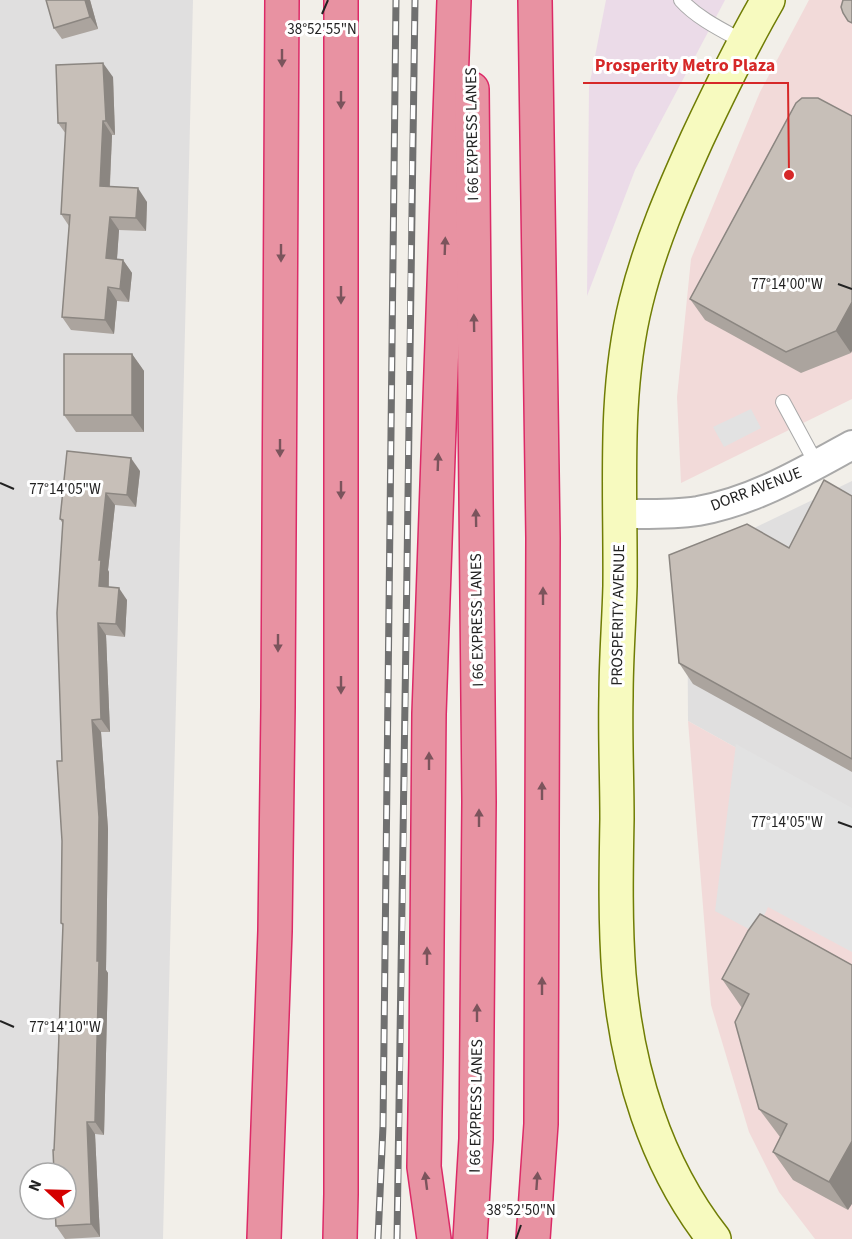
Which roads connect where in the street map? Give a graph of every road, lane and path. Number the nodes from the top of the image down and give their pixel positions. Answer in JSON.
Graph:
{"nodes":[{"id":1,"x":282,"y":0,"type":"edge"},
{"id":2,"x":341,"y":0,"type":"edge"},
{"id":3,"x":454,"y":0,"type":"edge"},
{"id":4,"x":471,"y":0,"type":"edge"},
{"id":5,"x":535,"y":0,"type":"edge"},
{"id":6,"x":681,"y":0,"type":"edge"},
{"id":7,"x":768,"y":0,"type":"edge"},
{"id":8,"x":744,"y":42,"type":"junction"},
{"id":9,"x":783,"y":402,"type":"dead end"},
{"id":10,"x":852,"y":445,"type":"edge"},
{"id":11,"x":817,"y":465,"type":"junction"},
{"id":12,"x":619,"y":514,"type":"junction"},
{"id":13,"x":264,"y":1239,"type":"edge"},
{"id":14,"x":340,"y":1239,"type":"edge"},
{"id":15,"x":434,"y":1239,"type":"edge"},
{"id":16,"x":470,"y":1239,"type":"edge"},
{"id":17,"x":533,"y":1239,"type":"edge"},
{"id":18,"x":714,"y":1239,"type":"edge"}],
"edges":[{"from":1,"to":13,"type":"highway","one_way":true},
{"from":2,"to":14,"type":"highway","one_way":true},
{"from":15,"to":3,"type":"highway","one_way":true},
{"from":16,"to":4,"type":"highway","name":"I 66 EXPRESS LANES","one_way":true},
{"from":17,"to":5,"type":"highway","one_way":true},
{"from":6,"to":8,"type":"lane"},
{"from":7,"to":8,"type":"main road","name":"PROSPERITY AVENUE"},
{"from":8,"to":12,"type":"main road","name":"PROSPERITY AVENUE"},
{"from":9,"to":11,"type":"lane"},
{"from":10,"to":11,"type":"street","name":"DORR AVENUE"},
{"from":11,"to":12,"type":"street","name":"DORR AVENUE"},
{"from":12,"to":18,"type":"main road","name":"PROSPERITY AVENUE"}]}
